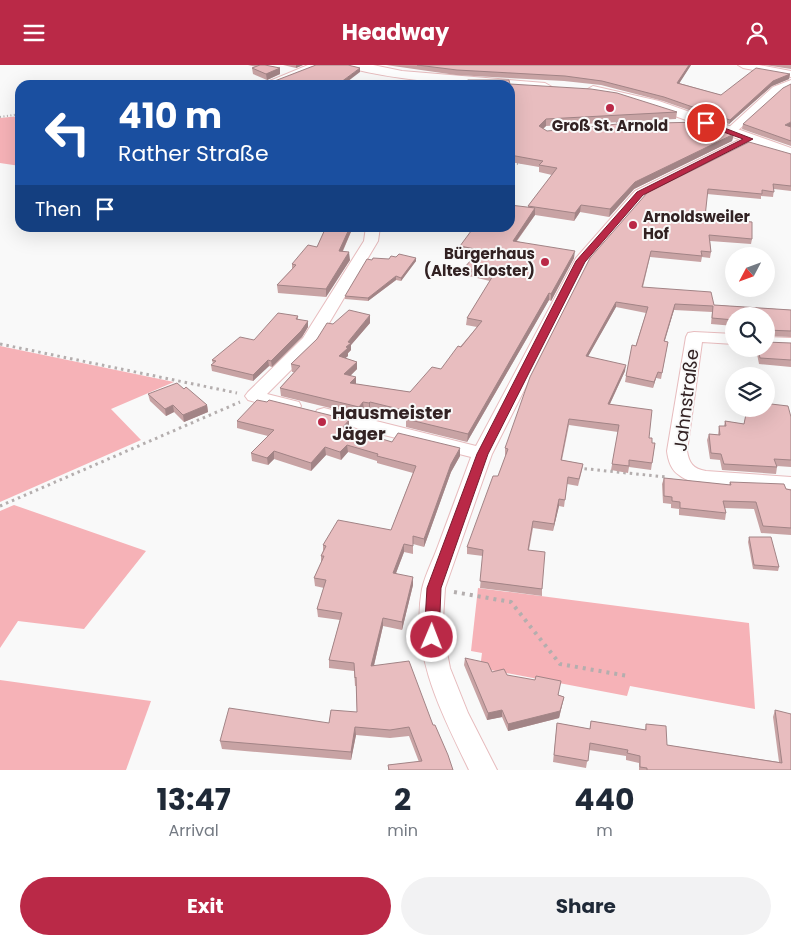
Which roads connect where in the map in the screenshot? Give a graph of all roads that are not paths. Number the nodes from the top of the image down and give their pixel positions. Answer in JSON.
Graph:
{"nodes":[{"id":1,"x":317,"y":65,"type":"edge"},
{"id":2,"x":354,"y":65,"type":"edge"},
{"id":3,"x":743,"y":65,"type":"edge"},
{"id":4,"x":275,"y":68,"type":"edge"},
{"id":5,"x":297,"y":73,"type":"junction"},
{"id":6,"x":791,"y":75,"type":"edge"},
{"id":7,"x":278,"y":80,"type":"edge"},
{"id":8,"x":466,"y":80,"type":"edge"},
{"id":9,"x":791,"y":83,"type":"edge"},
{"id":10,"x":515,"y":84,"type":"edge"},
{"id":11,"x":555,"y":87,"type":"edge"},
{"id":12,"x":582,"y":89,"type":"edge"},
{"id":13,"x":706,"y":123,"type":"junction"},
{"id":14,"x":676,"y":126,"type":"edge"},
{"id":15,"x":730,"y":131,"type":"junction"},
{"id":16,"x":749,"y":139,"type":"junction"},
{"id":17,"x":791,"y":153,"type":"edge"},
{"id":18,"x":372,"y":232,"type":"edge"},
{"id":19,"x":725,"y":339,"type":"edge"},
{"id":20,"x":775,"y":342,"type":"edge"},
{"id":21,"x":791,"y":343,"type":"edge"},
{"id":22,"x":482,"y":454,"type":"junction"},
{"id":23,"x":791,"y":483,"type":"edge"},
{"id":24,"x":483,"y":770,"type":"edge"}],
"edges":[{"from":1,"to":5,"type":"street"},
{"from":2,"to":8,"type":"main road"},
{"from":3,"to":6,"type":"street"},
{"from":4,"to":5,"type":"street"},
{"from":5,"to":7,"type":"street"},
{"from":9,"to":15,"type":"street"},
{"from":10,"to":11,"type":"main road"},
{"from":12,"to":13,"type":"main road"},
{"from":13,"to":14,"type":"street"},
{"from":13,"to":15,"type":"main road"},
{"from":15,"to":16,"type":"main road"},
{"from":16,"to":17,"type":"main road"},
{"from":16,"to":22,"type":"street"},
{"from":18,"to":22,"type":"street"},
{"from":19,"to":23,"type":"street","name":"Jahnstraße"},
{"from":20,"to":21,"type":"street"},
{"from":22,"to":24,"type":"street"}]}
